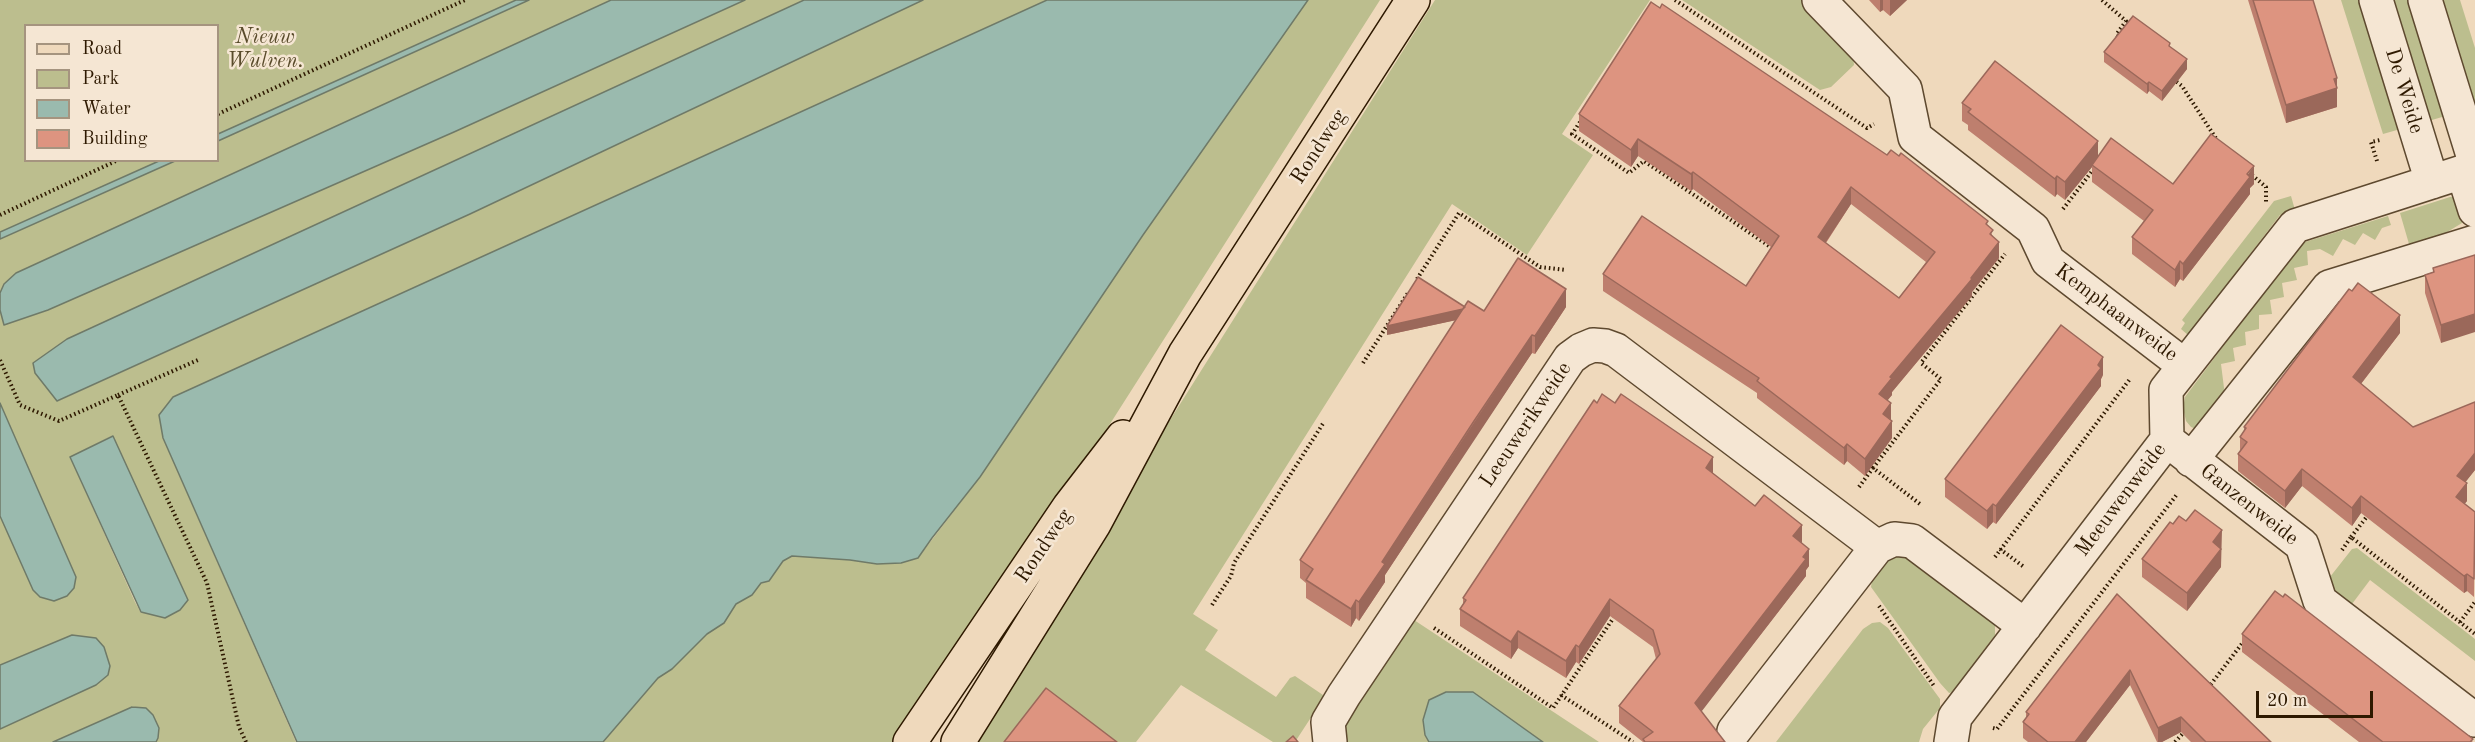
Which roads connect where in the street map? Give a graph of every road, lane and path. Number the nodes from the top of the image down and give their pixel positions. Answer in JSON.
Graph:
{"nodes":[{"id":1,"x":465,"y":0,"type":"edge"},
{"id":2,"x":1413,"y":0,"type":"edge"},
{"id":3,"x":1674,"y":0,"type":"edge"},
{"id":4,"x":1819,"y":0,"type":"edge"},
{"id":5,"x":2376,"y":0,"type":"edge"},
{"id":6,"x":2425,"y":0,"type":"edge"},
{"id":7,"x":1908,"y":105,"type":"junction"},
{"id":8,"x":219,"y":114,"type":"edge"},
{"id":9,"x":1584,"y":115,"type":"edge"},
{"id":10,"x":114,"y":162,"type":"edge"},
{"id":11,"x":2100,"y":162,"type":"edge"},
{"id":12,"x":2461,"y":171,"type":"edge"},
{"id":13,"x":2475,"y":210,"type":"edge"},
{"id":14,"x":0,"y":215,"type":"edge"},
{"id":15,"x":2033,"y":233,"type":"junction"},
{"id":16,"x":2475,"y":242,"type":"edge"},
{"id":17,"x":1782,"y":255,"type":"edge"},
{"id":18,"x":1566,"y":270,"type":"dead end"},
{"id":19,"x":1185,"y":354,"type":"junction"},
{"id":20,"x":0,"y":360,"type":"edge"},
{"id":21,"x":198,"y":360,"type":"dead end"},
{"id":22,"x":1363,"y":363,"type":"dead end"},
{"id":23,"x":2185,"y":366,"type":"junction"},
{"id":24,"x":118,"y":395,"type":"junction"},
{"id":25,"x":1324,"y":422,"type":"dead end"},
{"id":26,"x":2179,"y":450,"type":"junction"},
{"id":27,"x":1874,"y":468,"type":"dead end"},
{"id":28,"x":2373,"y":509,"type":"edge"},
{"id":29,"x":2351,"y":537,"type":"dead end"},
{"id":30,"x":1878,"y":547,"type":"junction"},
{"id":31,"x":2475,"y":602,"type":"edge"},
{"id":32,"x":1212,"y":605,"type":"dead end"},
{"id":33,"x":1403,"y":608,"type":"junction"},
{"id":34,"x":1618,"y":609,"type":"edge"},
{"id":35,"x":2460,"y":622,"type":"dead end"},
{"id":36,"x":2025,"y":626,"type":"junction"},
{"id":37,"x":1561,"y":695,"type":"junction"},
{"id":38,"x":2475,"y":720,"type":"edge"},
{"id":39,"x":1331,"y":728,"type":"edge"},
{"id":40,"x":2188,"y":728,"type":"edge"},
{"id":41,"x":1734,"y":731,"type":"dead end"},
{"id":42,"x":246,"y":742,"type":"edge"},
{"id":43,"x":910,"y":742,"type":"edge"},
{"id":44,"x":958,"y":742,"type":"edge"},
{"id":45,"x":1633,"y":742,"type":"edge"},
{"id":46,"x":1951,"y":742,"type":"edge"},
{"id":47,"x":2175,"y":742,"type":"edge"}],
"edges":[{"from":1,"to":8,"type":"path"},
{"from":2,"to":19,"type":"main road","name":"Rondweg"},
{"from":3,"to":7,"type":"path"},
{"from":4,"to":7,"type":"street","name":"Kemphaanweide"},
{"from":5,"to":12,"type":"street","name":"De Weide"},
{"from":6,"to":12,"type":"street"},
{"from":7,"to":15,"type":"street","name":"Kemphaanweide"},
{"from":9,"to":17,"type":"path"},
{"from":10,"to":14,"type":"path"},
{"from":11,"to":15,"type":"path"},
{"from":12,"to":13,"type":"street"},
{"from":12,"to":23,"type":"street","name":"Meeuwenweide"},
{"from":15,"to":23,"type":"street","name":"Kemphaanweide"},
{"from":15,"to":27,"type":"path"},
{"from":16,"to":26,"type":"street","name":"Meeuwenweide"},
{"from":18,"to":22,"type":"path"},
{"from":19,"to":43,"type":"main road","name":"Rondweg"},
{"from":19,"to":44,"type":"main road","name":"Rondweg"},
{"from":20,"to":24,"type":"path"},
{"from":21,"to":24,"type":"path"},
{"from":23,"to":26,"type":"street","name":"Meeuwenweide"},
{"from":24,"to":42,"type":"path"},
{"from":25,"to":32,"type":"path"},
{"from":26,"to":36,"type":"street","name":"Meeuwenweide"},
{"from":26,"to":38,"type":"street","name":"Ganzenweide"},
{"from":28,"to":29,"type":"path"},
{"from":30,"to":33,"type":"street","name":"Leeuwerikweide"},
{"from":30,"to":36,"type":"street"},
{"from":30,"to":41,"type":"street"},
{"from":31,"to":35,"type":"path"},
{"from":33,"to":37,"type":"path"},
{"from":33,"to":39,"type":"street","name":"Leeuwerikweide"},
{"from":34,"to":37,"type":"path"},
{"from":36,"to":46,"type":"street","name":"Meeuwenweide"},
{"from":37,"to":45,"type":"path"},
{"from":40,"to":47,"type":"path"}]}
